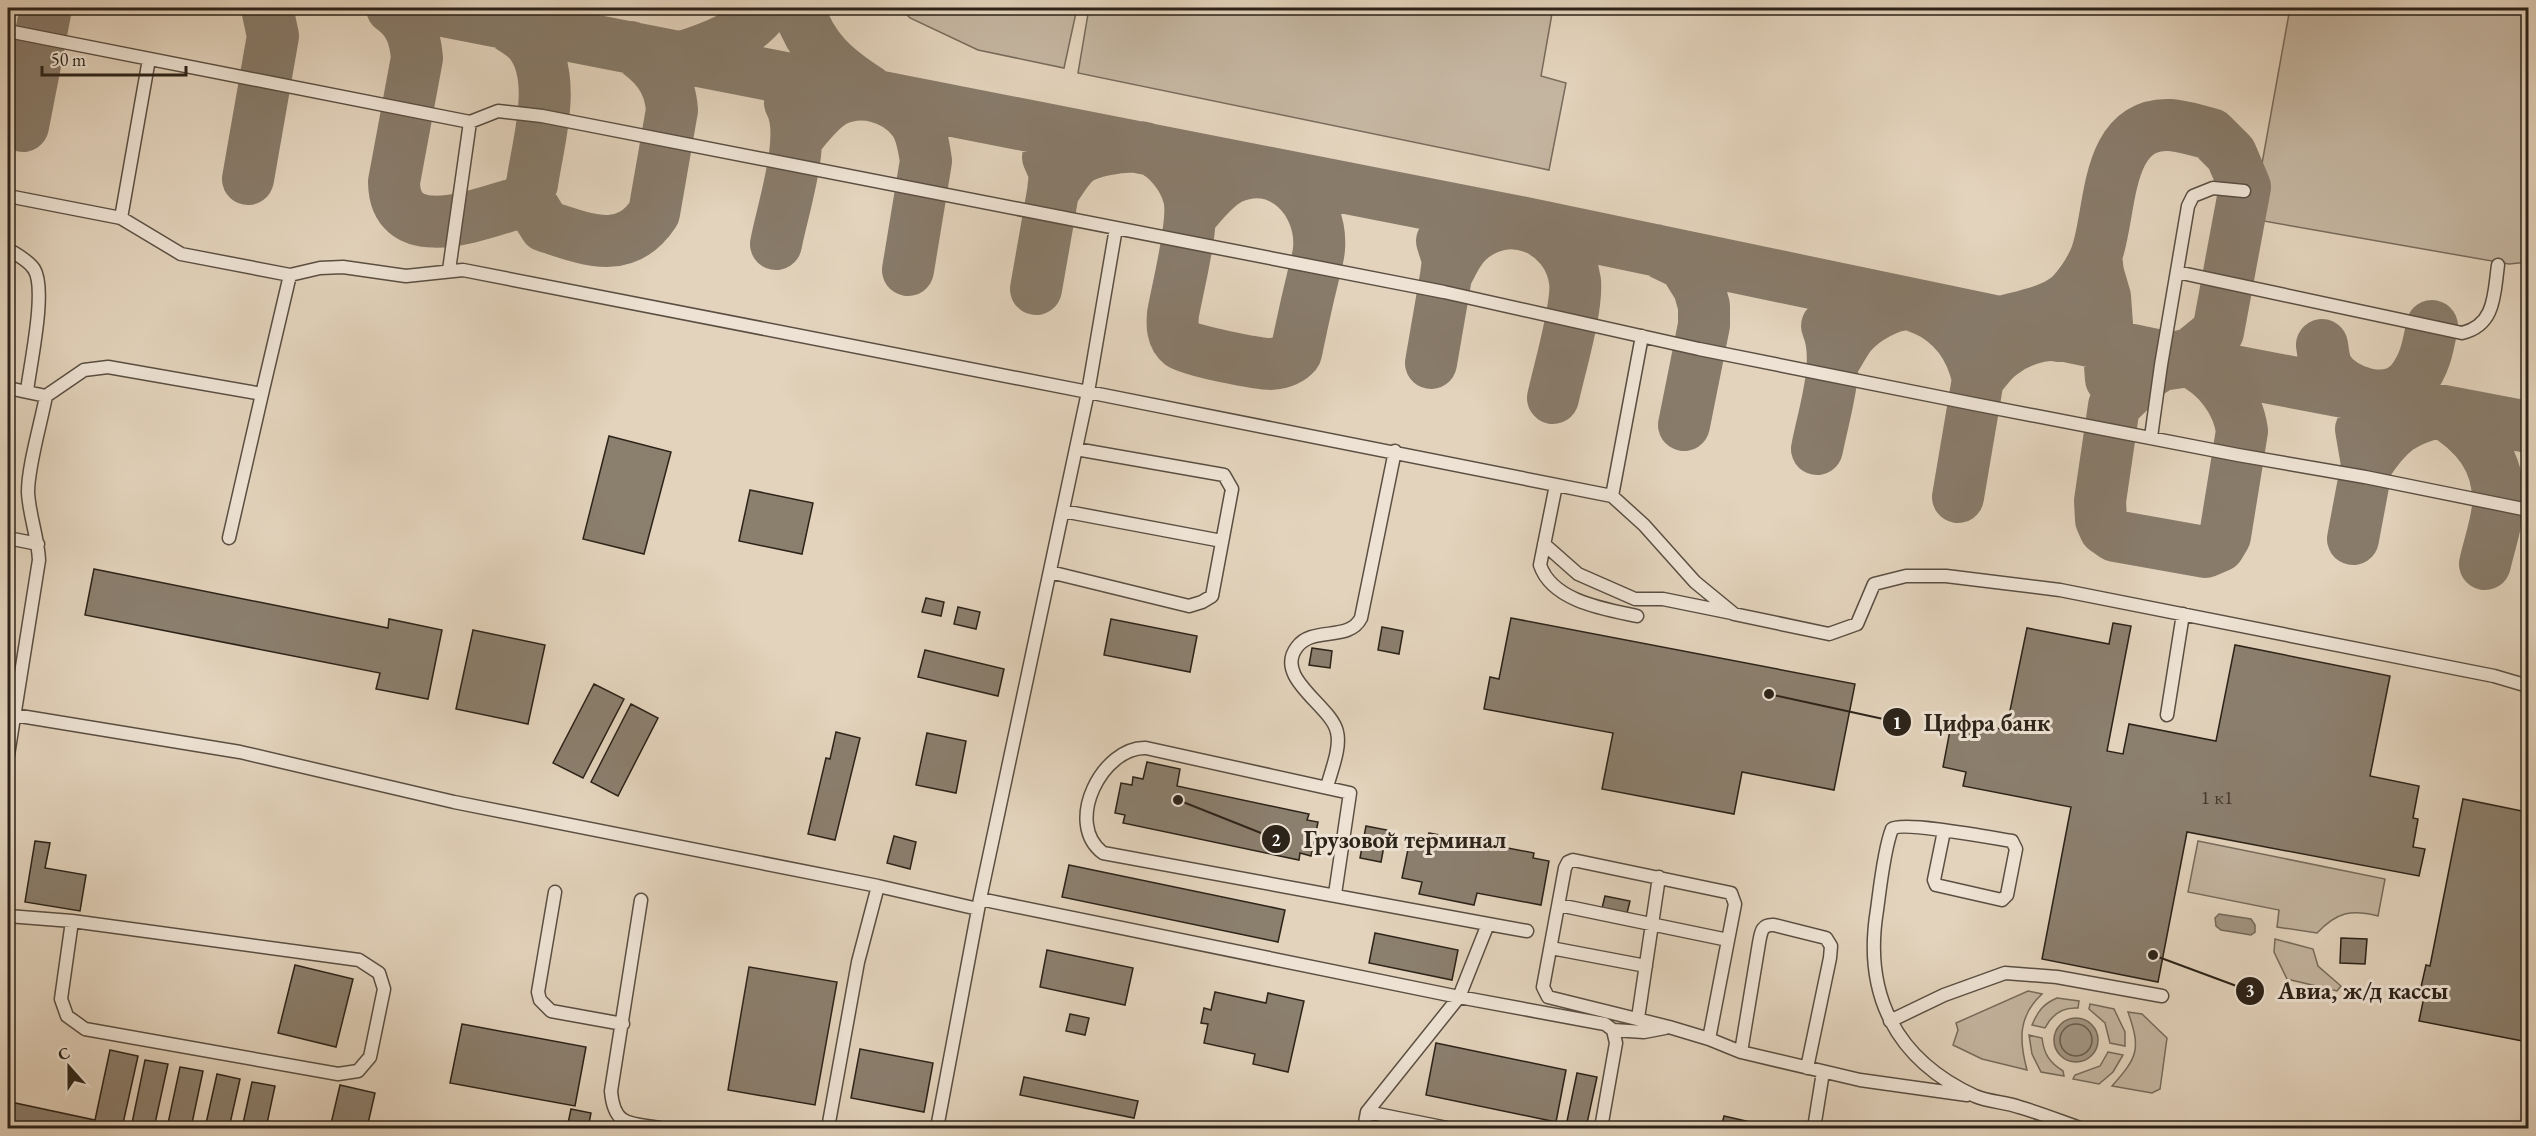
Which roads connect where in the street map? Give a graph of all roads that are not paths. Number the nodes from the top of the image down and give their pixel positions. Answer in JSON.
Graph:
{"nodes":[{"id":1,"x":8,"y":31,"type":"edge"},
{"id":2,"x":149,"y":59,"type":"junction"},
{"id":3,"x":470,"y":122,"type":"junction"},
{"id":4,"x":2244,"y":191,"type":"dead end"},
{"id":5,"x":8,"y":196,"type":"edge"},
{"id":6,"x":121,"y":218,"type":"junction"},
{"id":7,"x":1116,"y":228,"type":"junction"},
{"id":8,"x":8,"y":249,"type":"edge"},
{"id":9,"x":2498,"y":265,"type":"dead end"},
{"id":10,"x":449,"y":270,"type":"junction"},
{"id":11,"x":2177,"y":272,"type":"junction"},
{"id":12,"x":290,"y":275,"type":"junction"},
{"id":13,"x":1642,"y":336,"type":"junction"},
{"id":14,"x":8,"y":388,"type":"edge"},
{"id":15,"x":27,"y":391,"type":"junction"},
{"id":16,"x":1088,"y":392,"type":"junction"},
{"id":17,"x":262,"y":394,"type":"junction"},
{"id":18,"x":46,"y":396,"type":"junction"},
{"id":19,"x":2151,"y":437,"type":"junction"},
{"id":20,"x":1076,"y":449,"type":"junction"},
{"id":21,"x":1395,"y":452,"type":"junction"},
{"id":22,"x":1556,"y":485,"type":"junction"},
{"id":23,"x":1612,"y":496,"type":"junction"},
{"id":24,"x":2529,"y":510,"type":"edge"},
{"id":25,"x":1063,"y":511,"type":"junction"},
{"id":26,"x":8,"y":538,"type":"edge"},
{"id":27,"x":229,"y":538,"type":"dead end"},
{"id":28,"x":1222,"y":541,"type":"junction"},
{"id":29,"x":38,"y":544,"type":"junction"},
{"id":30,"x":1544,"y":544,"type":"junction"},
{"id":31,"x":1050,"y":572,"type":"junction"},
{"id":32,"x":1734,"y":614,"type":"junction"},
{"id":33,"x":2183,"y":615,"type":"junction"},
{"id":34,"x":1637,"y":616,"type":"dead end"},
{"id":35,"x":2529,"y":686,"type":"edge"},
{"id":36,"x":10,"y":714,"type":"edge"},
{"id":37,"x":2167,"y":715,"type":"dead end"},
{"id":38,"x":8,"y":755,"type":"edge"},
{"id":39,"x":1327,"y":787,"type":"junction"},
{"id":40,"x":1944,"y":831,"type":"junction"},
{"id":41,"x":1659,"y":877,"type":"junction"},
{"id":42,"x":878,"y":886,"type":"junction"},
{"id":43,"x":555,"y":892,"type":"dead end"},
{"id":44,"x":1335,"y":894,"type":"junction"},
{"id":45,"x":641,"y":900,"type":"dead end"},
{"id":46,"x":979,"y":904,"type":"junction"},
{"id":47,"x":1559,"y":904,"type":"junction"},
{"id":48,"x":8,"y":916,"type":"edge"},
{"id":49,"x":72,"y":921,"type":"junction"},
{"id":50,"x":1488,"y":924,"type":"junction"},
{"id":51,"x":1653,"y":924,"type":"junction"},
{"id":52,"x":1527,"y":931,"type":"dead end"},
{"id":53,"x":1728,"y":940,"type":"junction"},
{"id":54,"x":1551,"y":948,"type":"junction"},
{"id":55,"x":1646,"y":966,"type":"junction"},
{"id":56,"x":2162,"y":996,"type":"dead end"},
{"id":57,"x":1459,"y":997,"type":"junction"},
{"id":58,"x":1638,"y":1018,"type":"junction"},
{"id":59,"x":1890,"y":1021,"type":"junction"},
{"id":60,"x":623,"y":1024,"type":"junction"},
{"id":61,"x":1669,"y":1027,"type":"junction"},
{"id":62,"x":1613,"y":1030,"type":"junction"},
{"id":63,"x":1709,"y":1039,"type":"junction"},
{"id":64,"x":1741,"y":1052,"type":"junction"},
{"id":65,"x":1807,"y":1068,"type":"junction"},
{"id":66,"x":1823,"y":1072,"type":"junction"},
{"id":67,"x":1977,"y":1097,"type":"junction"},
{"id":68,"x":1367,"y":1112,"type":"junction"},
{"id":69,"x":660,"y":1128,"type":"edge"},
{"id":70,"x":828,"y":1128,"type":"edge"},
{"id":71,"x":937,"y":1128,"type":"edge"},
{"id":72,"x":1364,"y":1128,"type":"edge"},
{"id":73,"x":1447,"y":1128,"type":"edge"},
{"id":74,"x":1601,"y":1128,"type":"edge"},
{"id":75,"x":1814,"y":1128,"type":"edge"},
{"id":76,"x":2080,"y":1128,"type":"edge"}],
"edges":[{"from":1,"to":2,"type":"lane"},
{"from":2,"to":3,"type":"lane"},
{"from":2,"to":6,"type":"lane"},
{"from":3,"to":7,"type":"lane"},
{"from":3,"to":10,"type":"lane"},
{"from":4,"to":11,"type":"lane"},
{"from":5,"to":6,"type":"lane"},
{"from":6,"to":12,"type":"lane"},
{"from":7,"to":13,"type":"lane"},
{"from":7,"to":16,"type":"lane"},
{"from":8,"to":15,"type":"lane"},
{"from":9,"to":11,"type":"lane"},
{"from":10,"to":12,"type":"lane"},
{"from":10,"to":16,"type":"lane"},
{"from":11,"to":19,"type":"lane"},
{"from":12,"to":17,"type":"lane"},
{"from":13,"to":19,"type":"lane"},
{"from":13,"to":23,"type":"lane"},
{"from":14,"to":15,"type":"lane"},
{"from":15,"to":18,"type":"lane"},
{"from":16,"to":20,"type":"lane"},
{"from":16,"to":21,"type":"lane"},
{"from":17,"to":18,"type":"lane"},
{"from":17,"to":27,"type":"lane"},
{"from":18,"to":29,"type":"lane"},
{"from":19,"to":24,"type":"lane"},
{"from":20,"to":25,"type":"lane"},
{"from":20,"to":28,"type":"lane"},
{"from":21,"to":22,"type":"lane"},
{"from":21,"to":39,"type":"lane"},
{"from":22,"to":23,"type":"lane"},
{"from":22,"to":30,"type":"lane"},
{"from":23,"to":32,"type":"lane"},
{"from":25,"to":28,"type":"lane"},
{"from":25,"to":31,"type":"lane"},
{"from":26,"to":29,"type":"lane"},
{"from":28,"to":31,"type":"lane"},
{"from":29,"to":36,"type":"lane"},
{"from":30,"to":32,"type":"lane"},
{"from":30,"to":34,"type":"lane"},
{"from":31,"to":46,"type":"lane"},
{"from":32,"to":33,"type":"lane"},
{"from":33,"to":35,"type":"lane"},
{"from":33,"to":37,"type":"lane"},
{"from":36,"to":38,"type":"lane"},
{"from":36,"to":42,"type":"lane"},
{"from":39,"to":44,"type":"lane"},
{"from":39,"to":44,"type":"lane"},
{"from":40,"to":40,"type":"lane"},
{"from":40,"to":59,"type":"lane"},
{"from":41,"to":47,"type":"lane"},
{"from":41,"to":51,"type":"lane"},
{"from":41,"to":53,"type":"lane"},
{"from":42,"to":46,"type":"lane"},
{"from":42,"to":70,"type":"lane"},
{"from":43,"to":60,"type":"lane"},
{"from":44,"to":50,"type":"lane"},
{"from":45,"to":60,"type":"lane"},
{"from":46,"to":57,"type":"lane"},
{"from":46,"to":71,"type":"lane"},
{"from":47,"to":51,"type":"lane"},
{"from":47,"to":54,"type":"lane"},
{"from":48,"to":49,"type":"lane"},
{"from":49,"to":49,"type":"lane"},
{"from":50,"to":52,"type":"lane"},
{"from":50,"to":57,"type":"lane"},
{"from":51,"to":53,"type":"lane"},
{"from":51,"to":55,"type":"lane"},
{"from":53,"to":63,"type":"lane"},
{"from":54,"to":55,"type":"lane"},
{"from":54,"to":58,"type":"lane"},
{"from":55,"to":58,"type":"lane"},
{"from":56,"to":59,"type":"lane"},
{"from":57,"to":62,"type":"lane"},
{"from":57,"to":68,"type":"lane"},
{"from":58,"to":61,"type":"lane"},
{"from":59,"to":67,"type":"lane"},
{"from":60,"to":69,"type":"lane"},
{"from":61,"to":62,"type":"lane"},
{"from":61,"to":63,"type":"lane"},
{"from":62,"to":74,"type":"lane"},
{"from":63,"to":64,"type":"lane"},
{"from":64,"to":65,"type":"lane"},
{"from":64,"to":65,"type":"lane"},
{"from":65,"to":66,"type":"lane"},
{"from":66,"to":67,"type":"lane"},
{"from":66,"to":75,"type":"lane"},
{"from":67,"to":76,"type":"lane"},
{"from":68,"to":72,"type":"lane"},
{"from":68,"to":73,"type":"lane"}]}
